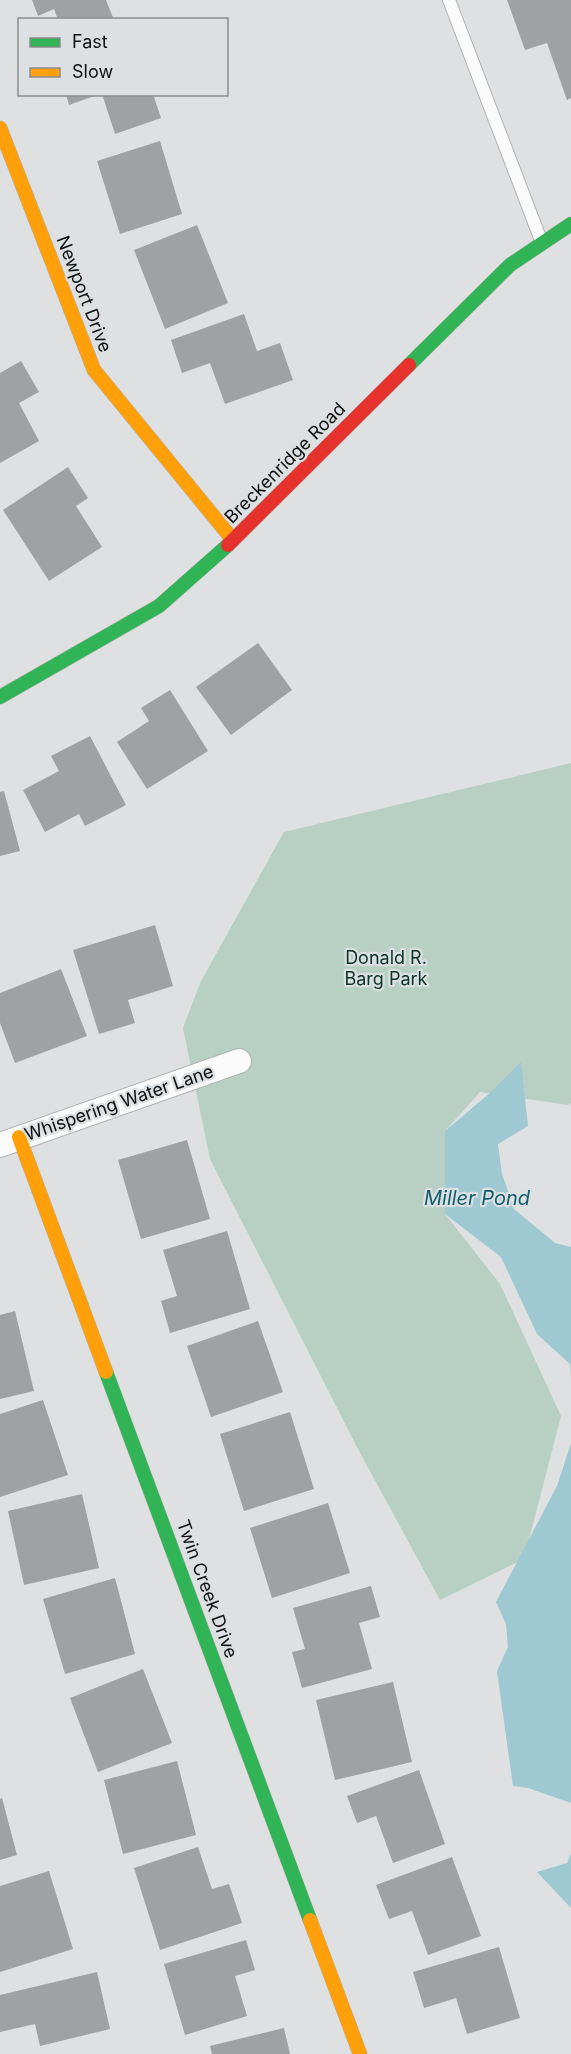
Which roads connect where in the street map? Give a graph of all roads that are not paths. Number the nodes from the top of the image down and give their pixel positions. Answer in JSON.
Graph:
{"nodes":[{"id":1,"x":449,"y":0,"type":"edge"},
{"id":2,"x":0,"y":128,"type":"edge"},
{"id":3,"x":571,"y":224,"type":"edge"},
{"id":4,"x":542,"y":243,"type":"junction"},
{"id":5,"x":233,"y":540,"type":"junction"},
{"id":6,"x":0,"y":696,"type":"edge"},
{"id":7,"x":239,"y":1061,"type":"dead end"},
{"id":8,"x":10,"y":1141,"type":"edge"},
{"id":9,"x":360,"y":2054,"type":"edge"}],
"edges":[{"from":1,"to":4,"type":"lane"},
{"from":2,"to":5,"type":"street","name":"Newport Drive"},
{"from":3,"to":4,"type":"street","name":"Breckenridge Road"},
{"from":4,"to":5,"type":"street","name":"Breckenridge Road"},
{"from":5,"to":6,"type":"street","name":"Breckenridge Road"},
{"from":7,"to":8,"type":"street","name":"Whispering Water Lane"},
{"from":8,"to":9,"type":"street","name":"Twin Creek Drive"}]}
